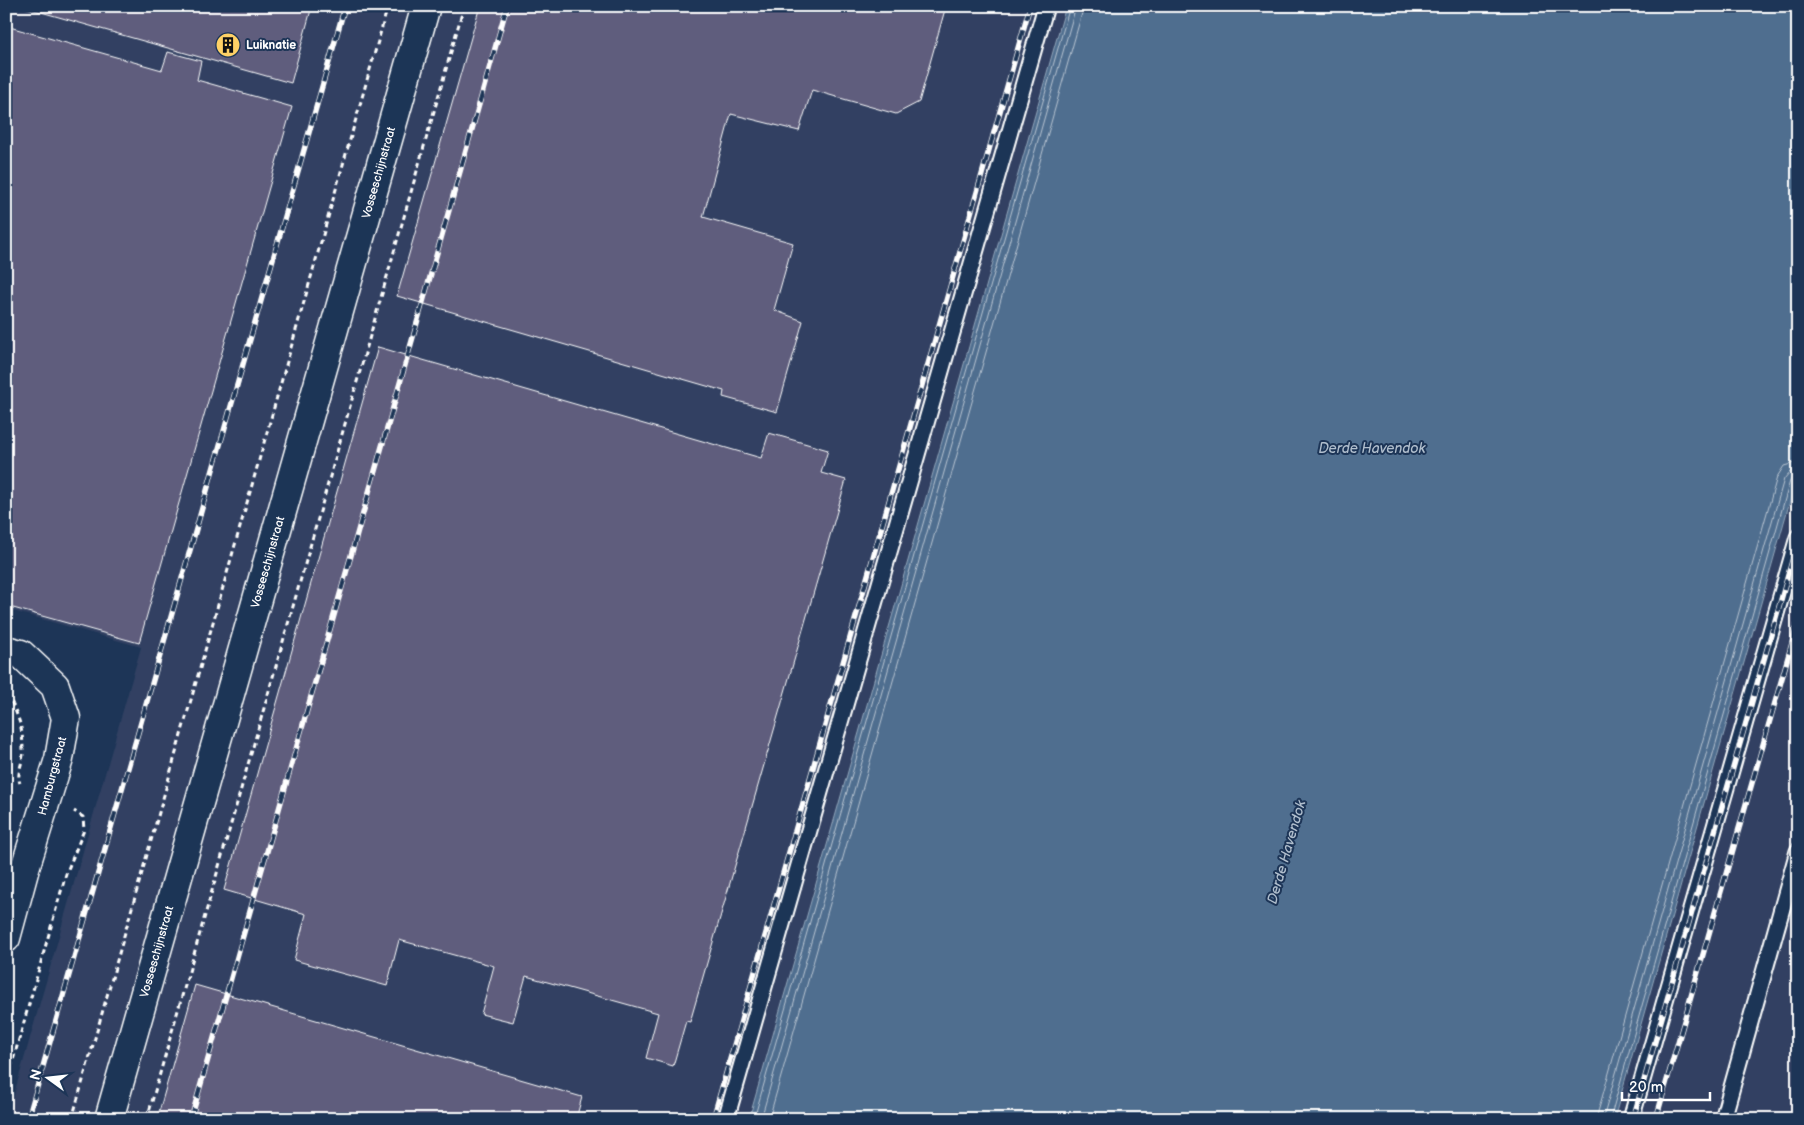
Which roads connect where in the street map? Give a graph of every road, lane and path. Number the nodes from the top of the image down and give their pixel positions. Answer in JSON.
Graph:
{"nodes":[{"id":1,"x":388,"y":6,"type":"edge"},
{"id":2,"x":426,"y":6,"type":"edge"},
{"id":3,"x":464,"y":6,"type":"edge"},
{"id":4,"x":1046,"y":6,"type":"edge"},
{"id":5,"x":1798,"y":537,"type":"edge"},
{"id":6,"x":6,"y":650,"type":"edge"},
{"id":7,"x":1798,"y":851,"type":"edge"},
{"id":8,"x":6,"y":938,"type":"edge"},
{"id":9,"x":72,"y":1119,"type":"edge"},
{"id":10,"x":110,"y":1119,"type":"edge"},
{"id":11,"x":147,"y":1119,"type":"edge"},
{"id":12,"x":726,"y":1119,"type":"edge"},
{"id":13,"x":1631,"y":1119,"type":"edge"},
{"id":14,"x":1722,"y":1119,"type":"edge"}],
"edges":[{"from":1,"to":9,"type":"path"},
{"from":2,"to":10,"type":"street","name":"Vosseschijnstraat"},
{"from":3,"to":11,"type":"path"},
{"from":4,"to":12,"type":"lane"},
{"from":5,"to":13,"type":"lane"},
{"from":6,"to":8,"type":"street","name":"Hamburgstraat"},
{"from":7,"to":14,"type":"lane"}]}
